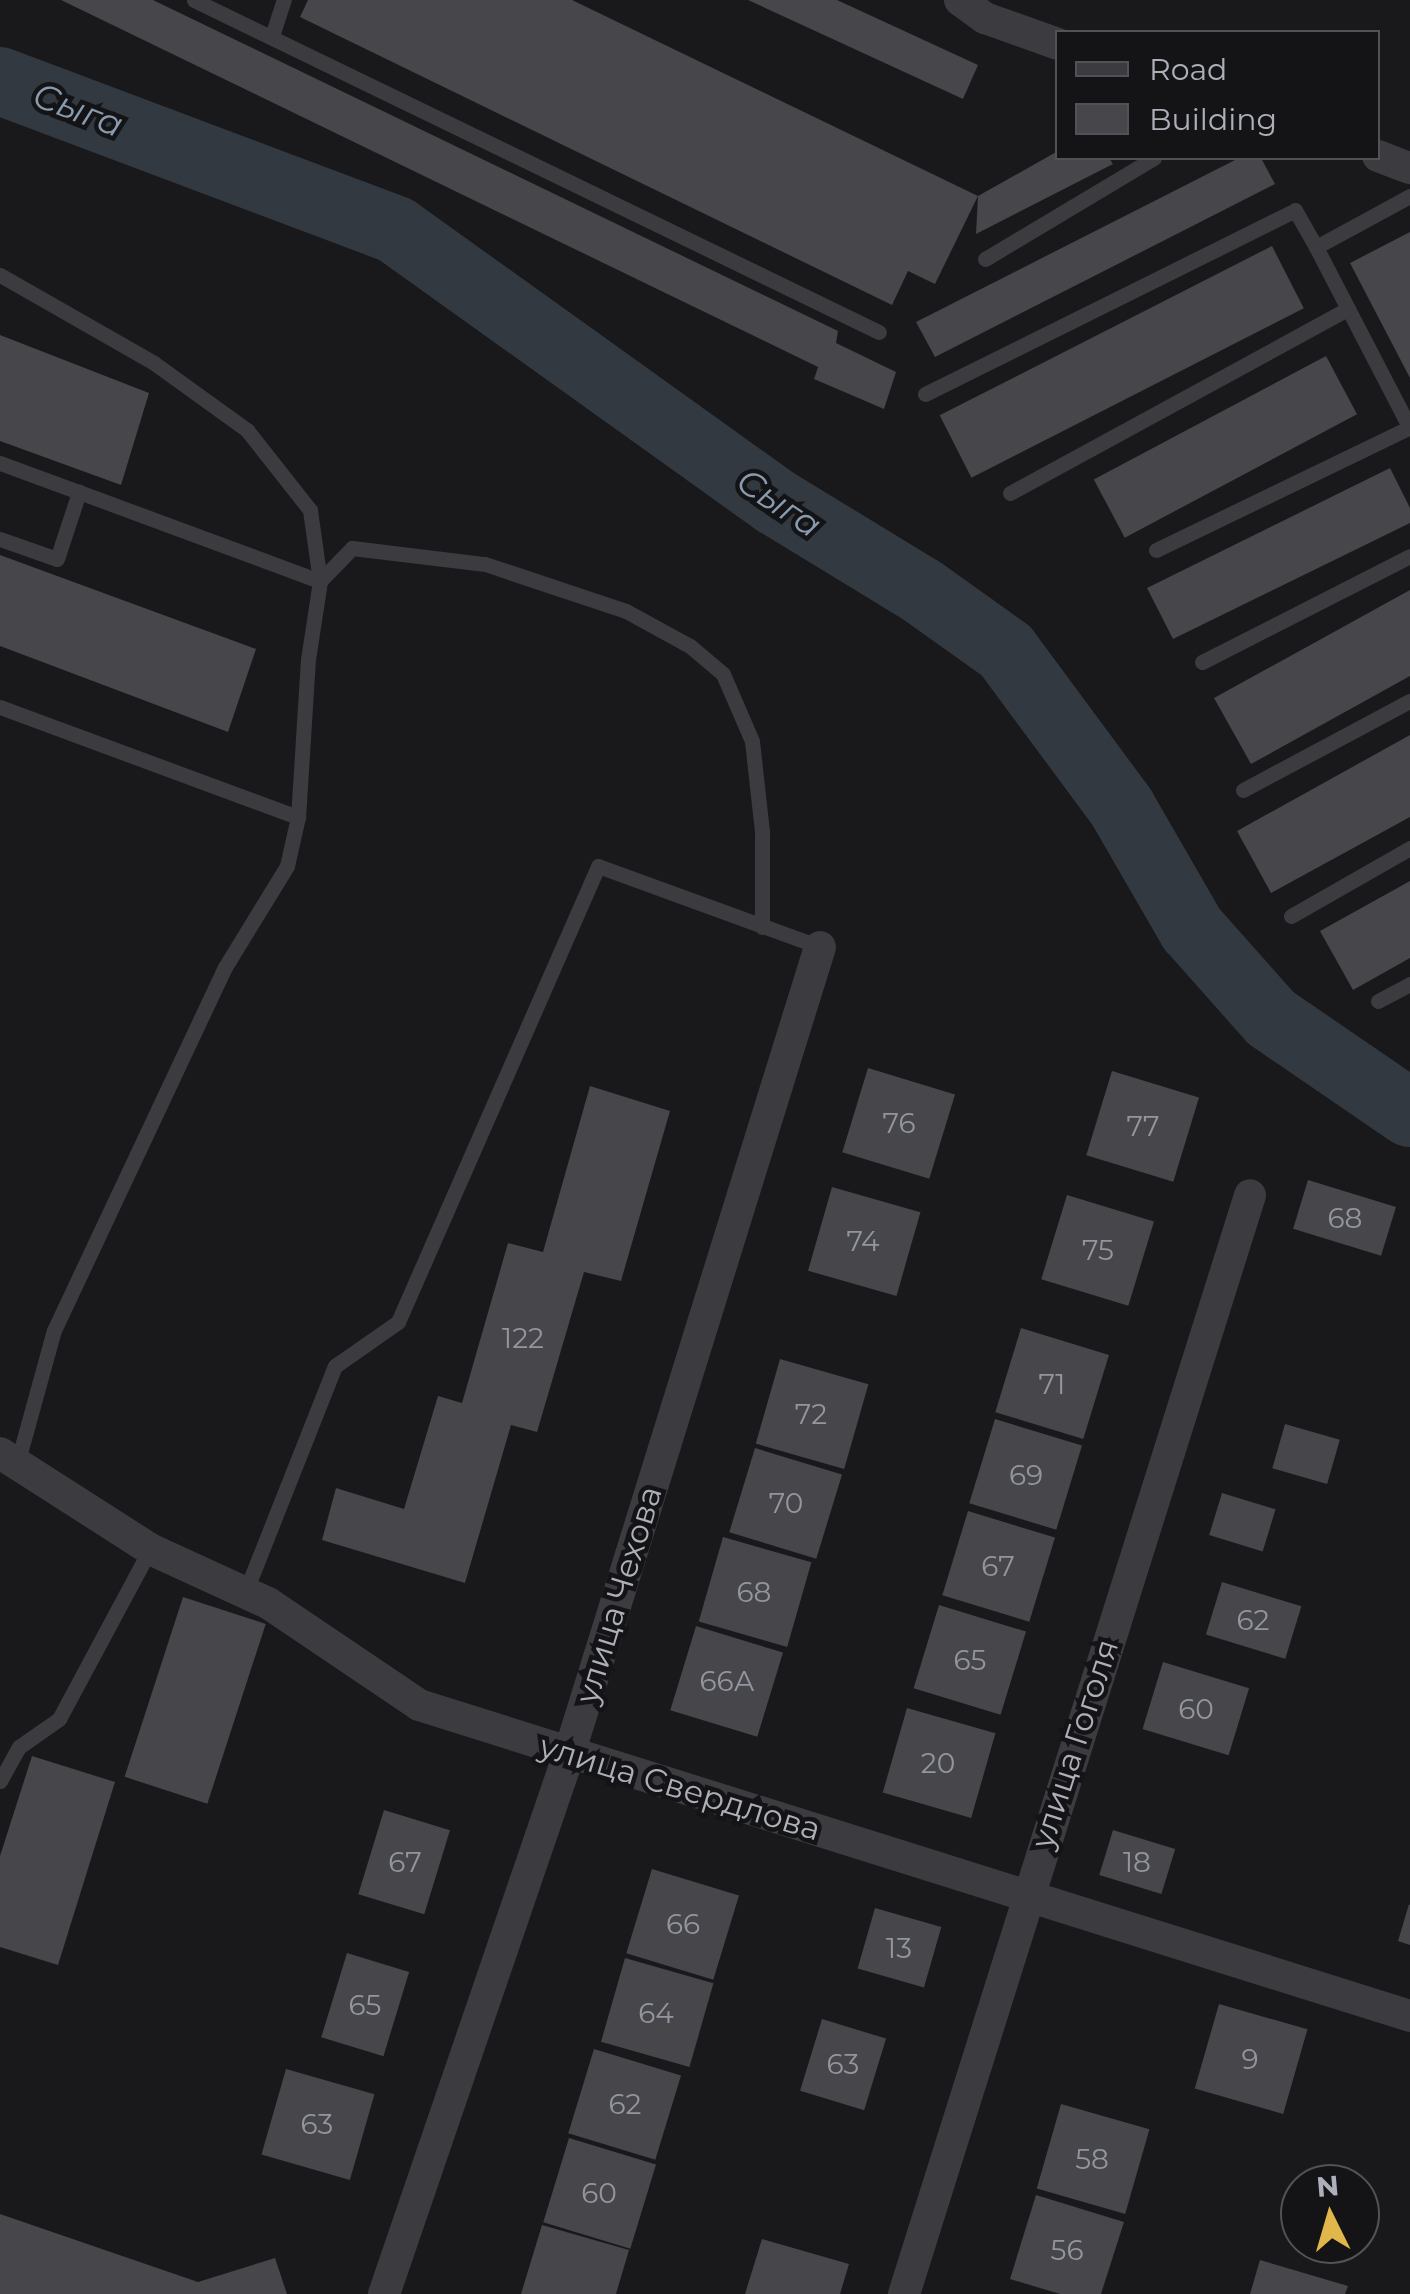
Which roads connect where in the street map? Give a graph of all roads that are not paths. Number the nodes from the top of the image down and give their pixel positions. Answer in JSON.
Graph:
{"nodes":[{"id":1,"x":194,"y":0,"type":"edge"},
{"id":2,"x":284,"y":0,"type":"edge"},
{"id":3,"x":938,"y":0,"type":"edge"},
{"id":4,"x":973,"y":9,"type":"edge"},
{"id":5,"x":272,"y":36,"type":"junction"},
{"id":6,"x":1055,"y":43,"type":"edge"},
{"id":7,"x":1380,"y":157,"type":"edge"},
{"id":8,"x":1151,"y":160,"type":"edge"},
{"id":9,"x":1410,"y":168,"type":"edge"},
{"id":10,"x":1410,"y":196,"type":"edge"},
{"id":11,"x":1316,"y":247,"type":"junction"},
{"id":12,"x":985,"y":259,"type":"dead end"},
{"id":13,"x":0,"y":275,"type":"edge"},
{"id":14,"x":1348,"y":309,"type":"junction"},
{"id":15,"x":879,"y":332,"type":"dead end"},
{"id":16,"x":925,"y":394,"type":"dead end"},
{"id":17,"x":1410,"y":427,"type":"edge"},
{"id":18,"x":0,"y":464,"type":"edge"},
{"id":19,"x":79,"y":492,"type":"junction"},
{"id":20,"x":1010,"y":492,"type":"dead end"},
{"id":21,"x":0,"y":538,"type":"edge"},
{"id":22,"x":1156,"y":550,"type":"dead end"},
{"id":23,"x":1410,"y":556,"type":"edge"},
{"id":24,"x":320,"y":581,"type":"junction"},
{"id":25,"x":1202,"y":662,"type":"dead end"},
{"id":26,"x":1410,"y":701,"type":"edge"},
{"id":27,"x":0,"y":707,"type":"edge"},
{"id":28,"x":1242,"y":790,"type":"dead end"},
{"id":29,"x":298,"y":818,"type":"junction"},
{"id":30,"x":1410,"y":848,"type":"edge"},
{"id":31,"x":1291,"y":916,"type":"dead end"},
{"id":32,"x":762,"y":926,"type":"junction"},
{"id":33,"x":820,"y":948,"type":"joint"},
{"id":34,"x":1410,"y":984,"type":"edge"},
{"id":35,"x":1378,"y":1001,"type":"dead end"},
{"id":36,"x":1250,"y":1195,"type":"dead end"},
{"id":37,"x":9,"y":1457,"type":"edge"},
{"id":38,"x":150,"y":1549,"type":"junction"},
{"id":39,"x":245,"y":1593,"type":"junction"},
{"id":40,"x":569,"y":1754,"type":"junction"},
{"id":41,"x":0,"y":1780,"type":"edge"},
{"id":42,"x":1027,"y":1895,"type":"junction"},
{"id":43,"x":1410,"y":2016,"type":"edge"},
{"id":44,"x":384,"y":2294,"type":"edge"},
{"id":45,"x":904,"y":2294,"type":"edge"}],
"edges":[{"from":1,"to":5,"type":"lane"},
{"from":2,"to":5,"type":"lane"},
{"from":3,"to":4,"type":"lane"},
{"from":4,"to":6,"type":"street"},
{"from":5,"to":15,"type":"lane"},
{"from":7,"to":9,"type":"street"},
{"from":8,"to":12,"type":"lane"},
{"from":10,"to":11,"type":"lane"},
{"from":11,"to":14,"type":"lane"},
{"from":11,"to":16,"type":"lane"},
{"from":13,"to":24,"type":"lane"},
{"from":14,"to":17,"type":"lane"},
{"from":14,"to":20,"type":"lane"},
{"from":17,"to":22,"type":"lane"},
{"from":18,"to":19,"type":"lane"},
{"from":19,"to":21,"type":"lane"},
{"from":19,"to":24,"type":"lane"},
{"from":23,"to":25,"type":"lane"},
{"from":24,"to":29,"type":"lane"},
{"from":24,"to":32,"type":"lane"},
{"from":26,"to":28,"type":"lane"},
{"from":27,"to":29,"type":"lane"},
{"from":29,"to":37,"type":"lane"},
{"from":30,"to":31,"type":"lane"},
{"from":32,"to":33,"type":"lane"},
{"from":32,"to":39,"type":"lane"},
{"from":33,"to":40,"type":"street","name":"улица Чехова"},
{"from":34,"to":35,"type":"lane"},
{"from":36,"to":42,"type":"street","name":"улица Гоголя"},
{"from":37,"to":38,"type":"street","name":"улица Свердлова"},
{"from":38,"to":39,"type":"street","name":"улица Свердлова"},
{"from":38,"to":41,"type":"lane"},
{"from":39,"to":40,"type":"street","name":"улица Свердлова"},
{"from":40,"to":42,"type":"street","name":"улица Свердлова"},
{"from":40,"to":44,"type":"street","name":"улица Чехова"},
{"from":42,"to":43,"type":"street","name":"улица Свердлова"},
{"from":42,"to":45,"type":"street","name":"улица Гоголя"}]}
